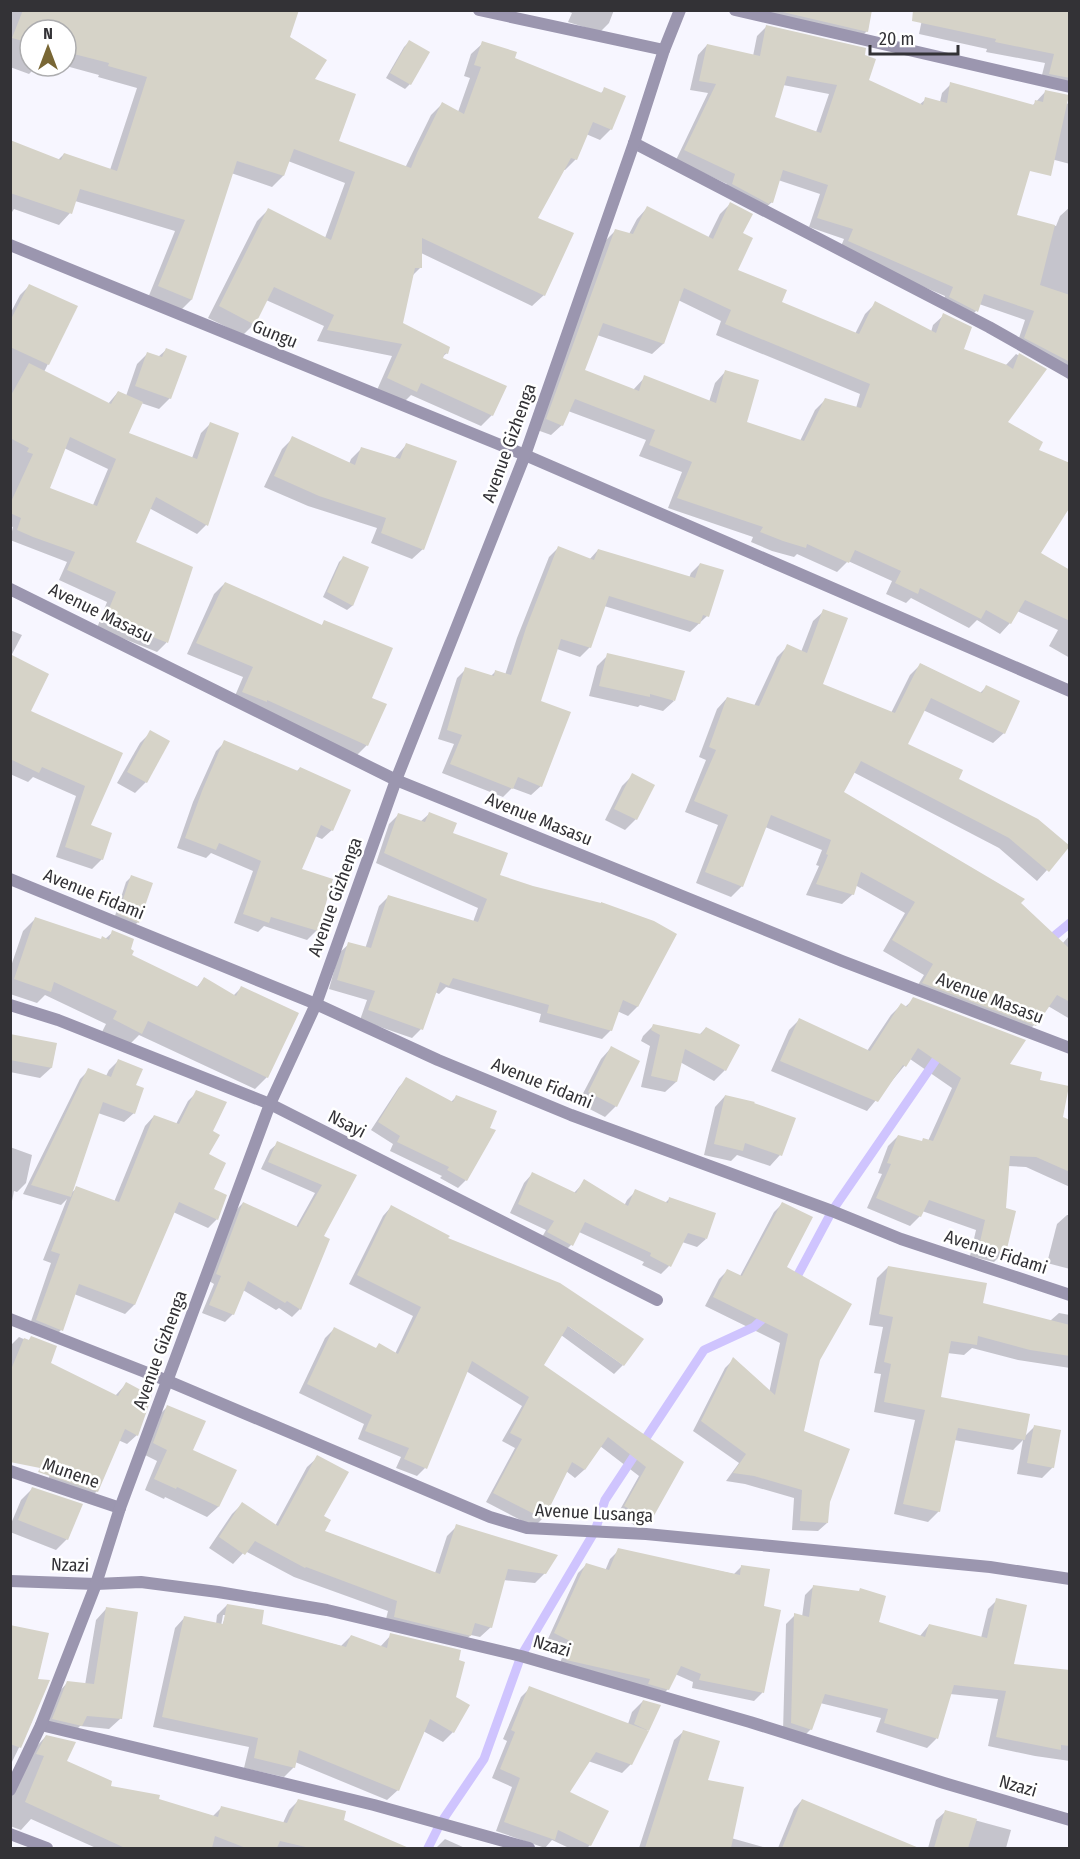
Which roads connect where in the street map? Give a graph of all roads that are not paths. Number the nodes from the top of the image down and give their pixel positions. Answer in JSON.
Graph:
{"nodes":[{"id":1,"x":479,"y":10,"type":"edge"},
{"id":2,"x":680,"y":10,"type":"edge"},
{"id":3,"x":735,"y":10,"type":"edge"},
{"id":4,"x":664,"y":50,"type":"junction"},
{"id":5,"x":1070,"y":87,"type":"edge"},
{"id":6,"x":634,"y":143,"type":"junction"},
{"id":7,"x":10,"y":245,"type":"edge"},
{"id":8,"x":1070,"y":373,"type":"edge"},
{"id":9,"x":525,"y":455,"type":"junction"},
{"id":10,"x":10,"y":589,"type":"edge"},
{"id":11,"x":1070,"y":691,"type":"edge"},
{"id":12,"x":396,"y":780,"type":"junction"},
{"id":13,"x":10,"y":879,"type":"edge"},
{"id":14,"x":316,"y":1004,"type":"junction"},
{"id":15,"x":10,"y":1005,"type":"edge"},
{"id":16,"x":1070,"y":1048,"type":"edge"},
{"id":17,"x":270,"y":1104,"type":"junction"},
{"id":18,"x":1070,"y":1295,"type":"edge"},
{"id":19,"x":657,"y":1300,"type":"dead end"},
{"id":20,"x":10,"y":1319,"type":"edge"},
{"id":21,"x":168,"y":1381,"type":"junction"},
{"id":22,"x":10,"y":1471,"type":"edge"},
{"id":23,"x":120,"y":1508,"type":"junction"},
{"id":24,"x":1070,"y":1579,"type":"edge"},
{"id":25,"x":10,"y":1581,"type":"edge"},
{"id":26,"x":96,"y":1584,"type":"junction"},
{"id":27,"x":40,"y":1725,"type":"junction"},
{"id":28,"x":10,"y":1790,"type":"edge"},
{"id":29,"x":1070,"y":1820,"type":"edge"},
{"id":30,"x":10,"y":1834,"type":"edge"},
{"id":31,"x":47,"y":1848,"type":"edge"},
{"id":32,"x":529,"y":1848,"type":"edge"}],
"edges":[{"from":1,"to":4,"type":"street"},
{"from":2,"to":4,"type":"street","name":"Avenue Gizhenga"},
{"from":3,"to":5,"type":"street"},
{"from":4,"to":6,"type":"street","name":"Avenue Gizhenga"},
{"from":6,"to":8,"type":"street"},
{"from":6,"to":9,"type":"street","name":"Avenue Gizhenga"},
{"from":7,"to":9,"type":"street","name":"Gungu"},
{"from":9,"to":11,"type":"street","name":"Gungu"},
{"from":9,"to":12,"type":"street","name":"Avenue Gizhenga"},
{"from":10,"to":12,"type":"street","name":"Avenue Masasu"},
{"from":12,"to":14,"type":"street","name":"Avenue Gizhenga"},
{"from":12,"to":16,"type":"street","name":"Avenue Masasu"},
{"from":13,"to":14,"type":"street","name":"Avenue Fidami"},
{"from":14,"to":17,"type":"street","name":"Avenue Gizhenga"},
{"from":14,"to":18,"type":"street","name":"Avenue Fidami"},
{"from":15,"to":17,"type":"street","name":"Nsayi"},
{"from":17,"to":19,"type":"street","name":"Nsayi"},
{"from":17,"to":21,"type":"street","name":"Avenue Gizhenga"},
{"from":20,"to":21,"type":"street","name":"Avenue Lusanga"},
{"from":21,"to":23,"type":"street","name":"Avenue Gizhenga"},
{"from":21,"to":24,"type":"street","name":"Avenue Lusanga"},
{"from":22,"to":23,"type":"street","name":"Munene"},
{"from":23,"to":26,"type":"street","name":"Avenue Gizhenga"},
{"from":25,"to":26,"type":"street","name":"Nzazi"},
{"from":26,"to":27,"type":"street","name":"Avenue Gizhenga"},
{"from":26,"to":29,"type":"street","name":"Nzazi"},
{"from":27,"to":28,"type":"street","name":"Avenue Gizhenga"},
{"from":27,"to":32,"type":"street"},
{"from":30,"to":31,"type":"street"}]}
